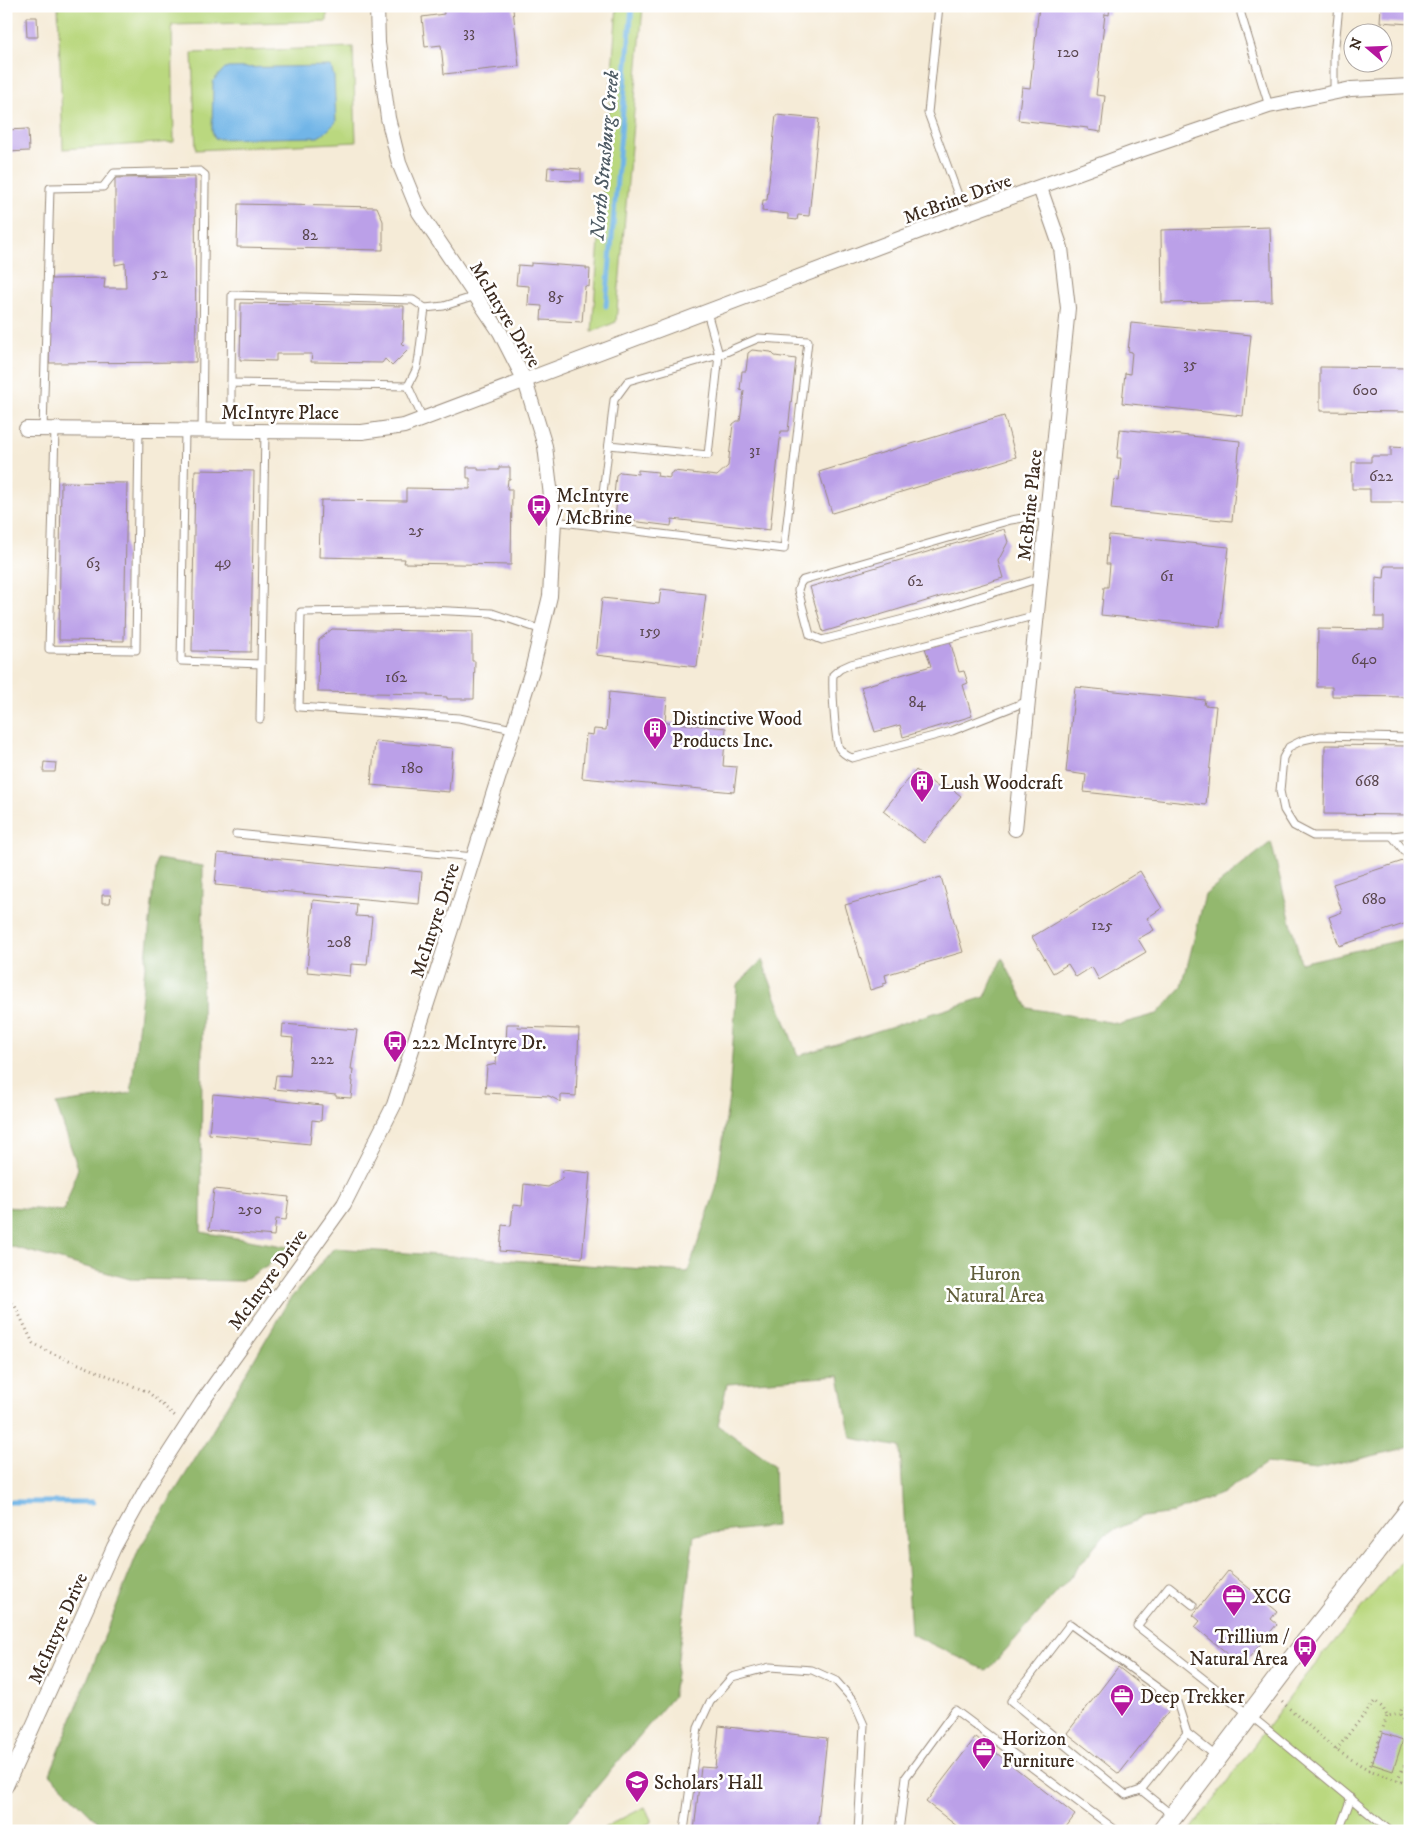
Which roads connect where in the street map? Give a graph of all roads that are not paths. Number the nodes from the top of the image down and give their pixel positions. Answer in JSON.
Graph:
{"nodes":[{"id":1,"x":377,"y":6,"type":"edge"},
{"id":2,"x":940,"y":6,"type":"edge"},
{"id":3,"x":1241,"y":6,"type":"edge"},
{"id":4,"x":1339,"y":6,"type":"edge"},
{"id":5,"x":1410,"y":86,"type":"edge"},
{"id":6,"x":1334,"y":92,"type":"junction"},
{"id":7,"x":1270,"y":106,"type":"junction"},
{"id":8,"x":1040,"y":188,"type":"junction"},
{"id":9,"x":965,"y":214,"type":"junction"},
{"id":10,"x":476,"y":296,"type":"junction"},
{"id":11,"x":425,"y":308,"type":"junction"},
{"id":12,"x":707,"y":312,"type":"junction"},
{"id":13,"x":719,"y":355,"type":"junction"},
{"id":14,"x":525,"y":381,"type":"junction"},
{"id":15,"x":231,"y":383,"type":"junction"},
{"id":16,"x":408,"y":386,"type":"junction"},
{"id":17,"x":422,"y":419,"type":"junction"},
{"id":18,"x":26,"y":430,"type":"dead end"},
{"id":19,"x":49,"y":430,"type":"junction"},
{"id":20,"x":139,"y":430,"type":"junction"},
{"id":21,"x":184,"y":430,"type":"junction"},
{"id":22,"x":202,"y":431,"type":"junction"},
{"id":23,"x":231,"y":431,"type":"junction"},
{"id":24,"x":265,"y":431,"type":"junction"},
{"id":25,"x":609,"y":445,"type":"junction"},
{"id":26,"x":1047,"y":514,"type":"junction"},
{"id":27,"x":554,"y":522,"type":"junction"},
{"id":28,"x":599,"y":527,"type":"junction"},
{"id":29,"x":1040,"y":578,"type":"junction"},
{"id":30,"x":1037,"y":615,"type":"junction"},
{"id":31,"x":542,"y":630,"type":"junction"},
{"id":32,"x":261,"y":664,"type":"junction"},
{"id":33,"x":1028,"y":701,"type":"junction"},
{"id":34,"x":260,"y":719,"type":"dead end"},
{"id":35,"x":513,"y":729,"type":"junction"},
{"id":36,"x":1410,"y":738,"type":"edge"},
{"id":37,"x":1015,"y":829,"type":"dead end"},
{"id":38,"x":236,"y":834,"type":"dead end"},
{"id":39,"x":1410,"y":834,"type":"edge"},
{"id":40,"x":1392,"y":836,"type":"junction"},
{"id":41,"x":474,"y":857,"type":"junction"},
{"id":42,"x":1410,"y":858,"type":"edge"},
{"id":43,"x":1410,"y":1509,"type":"edge"},
{"id":44,"x":1193,"y":1605,"type":"dead end"},
{"id":45,"x":1249,"y":1714,"type":"junction"},
{"id":46,"x":1187,"y":1733,"type":"junction"},
{"id":47,"x":1217,"y":1758,"type":"junction"},
{"id":48,"x":6,"y":1786,"type":"edge"},
{"id":49,"x":1141,"y":1790,"type":"junction"},
{"id":50,"x":1351,"y":1798,"type":"junction"},
{"id":51,"x":1167,"y":1823,"type":"edge"},
{"id":52,"x":684,"y":1831,"type":"edge"},
{"id":53,"x":858,"y":1831,"type":"edge"},
{"id":54,"x":899,"y":1831,"type":"edge"},
{"id":55,"x":1117,"y":1831,"type":"edge"},
{"id":56,"x":1339,"y":1831,"type":"edge"},
{"id":57,"x":1390,"y":1831,"type":"edge"}],
"edges":[{"from":1,"to":10,"type":"street","name":"McIntyre Drive"},
{"from":2,"to":9,"type":"lane"},
{"from":3,"to":7,"type":"lane"},
{"from":4,"to":6,"type":"lane"},
{"from":5,"to":6,"type":"street","name":"McBrine Drive"},
{"from":6,"to":7,"type":"street","name":"McBrine Drive"},
{"from":7,"to":8,"type":"street","name":"McBrine Drive"},
{"from":8,"to":9,"type":"street","name":"McBrine Drive"},
{"from":8,"to":26,"type":"street","name":"McBrine Place"},
{"from":9,"to":12,"type":"street","name":"McBrine Drive"},
{"from":10,"to":11,"type":"lane"},
{"from":10,"to":14,"type":"street","name":"McIntyre Drive"},
{"from":11,"to":15,"type":"lane"},
{"from":11,"to":16,"type":"lane"},
{"from":12,"to":13,"type":"lane"},
{"from":12,"to":14,"type":"street","name":"McBrine Drive"},
{"from":13,"to":25,"type":"lane"},
{"from":13,"to":25,"type":"lane"},
{"from":13,"to":28,"type":"lane"},
{"from":14,"to":17,"type":"street","name":"McIntyre Place"},
{"from":14,"to":27,"type":"street","name":"McIntyre Drive"},
{"from":15,"to":16,"type":"lane"},
{"from":15,"to":23,"type":"lane"},
{"from":16,"to":17,"type":"lane"},
{"from":17,"to":24,"type":"street","name":"McIntyre Place"},
{"from":18,"to":19,"type":"street","name":"McIntyre Place"},
{"from":19,"to":20,"type":"street","name":"McIntyre Place"},
{"from":19,"to":20,"type":"lane"},
{"from":19,"to":22,"type":"lane"},
{"from":20,"to":21,"type":"street","name":"McIntyre Place"},
{"from":21,"to":22,"type":"street","name":"McIntyre Place"},
{"from":21,"to":32,"type":"lane"},
{"from":22,"to":23,"type":"street","name":"McIntyre Place"},
{"from":23,"to":24,"type":"street","name":"McIntyre Place"},
{"from":24,"to":32,"type":"lane"},
{"from":25,"to":28,"type":"lane"},
{"from":26,"to":29,"type":"street","name":"McBrine Place"},
{"from":26,"to":29,"type":"lane"},
{"from":27,"to":28,"type":"lane"},
{"from":27,"to":31,"type":"street","name":"McIntyre Drive"},
{"from":29,"to":30,"type":"street","name":"McBrine Place"},
{"from":30,"to":33,"type":"street","name":"McBrine Place"},
{"from":30,"to":33,"type":"lane"},
{"from":31,"to":35,"type":"street","name":"McIntyre Drive"},
{"from":31,"to":35,"type":"lane"},
{"from":32,"to":34,"type":"lane"},
{"from":33,"to":37,"type":"street","name":"McBrine Place"},
{"from":35,"to":41,"type":"street","name":"McIntyre Drive"},
{"from":36,"to":40,"type":"lane"},
{"from":38,"to":41,"type":"lane"},
{"from":39,"to":40,"type":"lane"},
{"from":40,"to":42,"type":"lane"},
{"from":41,"to":48,"type":"street","name":"McIntyre Drive"},
{"from":43,"to":45,"type":"street"},
{"from":44,"to":45,"type":"lane"},
{"from":45,"to":47,"type":"street"},
{"from":45,"to":50,"type":"lane"},
{"from":46,"to":47,"type":"lane"},
{"from":46,"to":49,"type":"lane"},
{"from":46,"to":49,"type":"lane"},
{"from":47,"to":51,"type":"street"},
{"from":49,"to":51,"type":"lane"},
{"from":50,"to":56,"type":"lane"},
{"from":50,"to":57,"type":"lane"},
{"from":52,"to":53,"type":"lane"},
{"from":54,"to":55,"type":"lane"}]}
